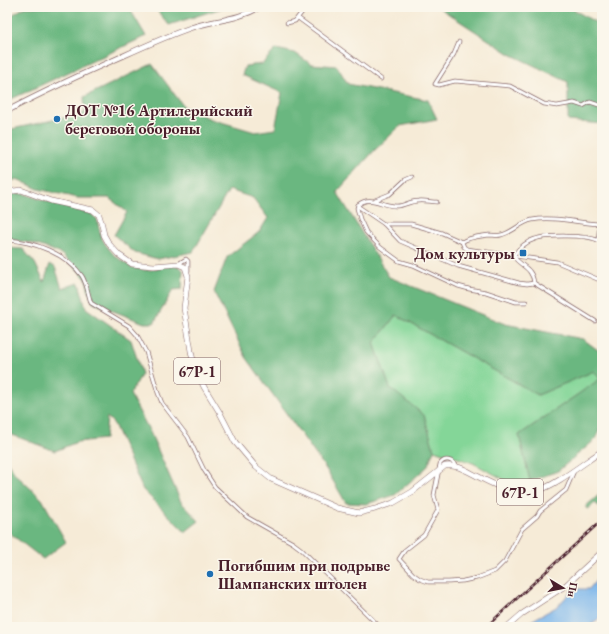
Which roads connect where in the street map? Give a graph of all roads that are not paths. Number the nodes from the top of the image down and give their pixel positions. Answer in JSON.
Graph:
{"nodes":[{"id":1,"x":260,"y":7,"type":"edge"},
{"id":2,"x":306,"y":7,"type":"edge"},
{"id":3,"x":298,"y":18,"type":"junction"},
{"id":4,"x":287,"y":23,"type":"dead end"},
{"id":5,"x":460,"y":42,"type":"dead end"},
{"id":6,"x":381,"y":79,"type":"dead end"},
{"id":7,"x":602,"y":106,"type":"edge"},
{"id":8,"x":7,"y":111,"type":"edge"},
{"id":9,"x":412,"y":177,"type":"dead end"},
{"id":10,"x":7,"y":192,"type":"edge"},
{"id":11,"x":375,"y":200,"type":"junction"},
{"id":12,"x":437,"y":202,"type":"dead end"},
{"id":13,"x":358,"y":206,"type":"junction"},
{"id":14,"x":384,"y":224,"type":"junction"},
{"id":15,"x":7,"y":240,"type":"edge"},
{"id":16,"x":598,"y":240,"type":"junction"},
{"id":17,"x":462,"y":242,"type":"junction"},
{"id":18,"x":602,"y":244,"type":"edge"},
{"id":19,"x":514,"y":256,"type":"junction"},
{"id":20,"x":602,"y":281,"type":"edge"},
{"id":21,"x":534,"y":283,"type":"junction"},
{"id":22,"x":526,"y":302,"type":"dead end"},
{"id":23,"x":595,"y":321,"type":"dead end"},
{"id":24,"x":602,"y":451,"type":"edge"},
{"id":25,"x":575,"y":469,"type":"junction"},
{"id":26,"x":437,"y":472,"type":"junction"},
{"id":27,"x":602,"y":552,"type":"edge"},
{"id":28,"x":380,"y":627,"type":"edge"},
{"id":29,"x":507,"y":627,"type":"edge"}],
"edges":[{"from":1,"to":8,"type":"main road"},
{"from":2,"to":3,"type":"street"},
{"from":3,"to":4,"type":"street"},
{"from":3,"to":6,"type":"street"},
{"from":5,"to":7,"type":"street"},
{"from":9,"to":11,"type":"street"},
{"from":10,"to":26,"type":"main road","number":"67Р-1"},
{"from":11,"to":12,"type":"street"},
{"from":11,"to":13,"type":"street"},
{"from":13,"to":14,"type":"street"},
{"from":13,"to":22,"type":"street"},
{"from":14,"to":17,"type":"street"},
{"from":14,"to":21,"type":"street"},
{"from":15,"to":28,"type":"street"},
{"from":16,"to":17,"type":"street"},
{"from":16,"to":18,"type":"street"},
{"from":16,"to":19,"type":"street"},
{"from":17,"to":19,"type":"street"},
{"from":19,"to":20,"type":"street"},
{"from":19,"to":21,"type":"street"},
{"from":21,"to":23,"type":"street"},
{"from":24,"to":25,"type":"main road","number":"67Р-1"},
{"from":25,"to":26,"type":"main road","number":"67Р-1"},
{"from":25,"to":26,"type":"street"},
{"from":27,"to":29,"type":"main road"}]}
